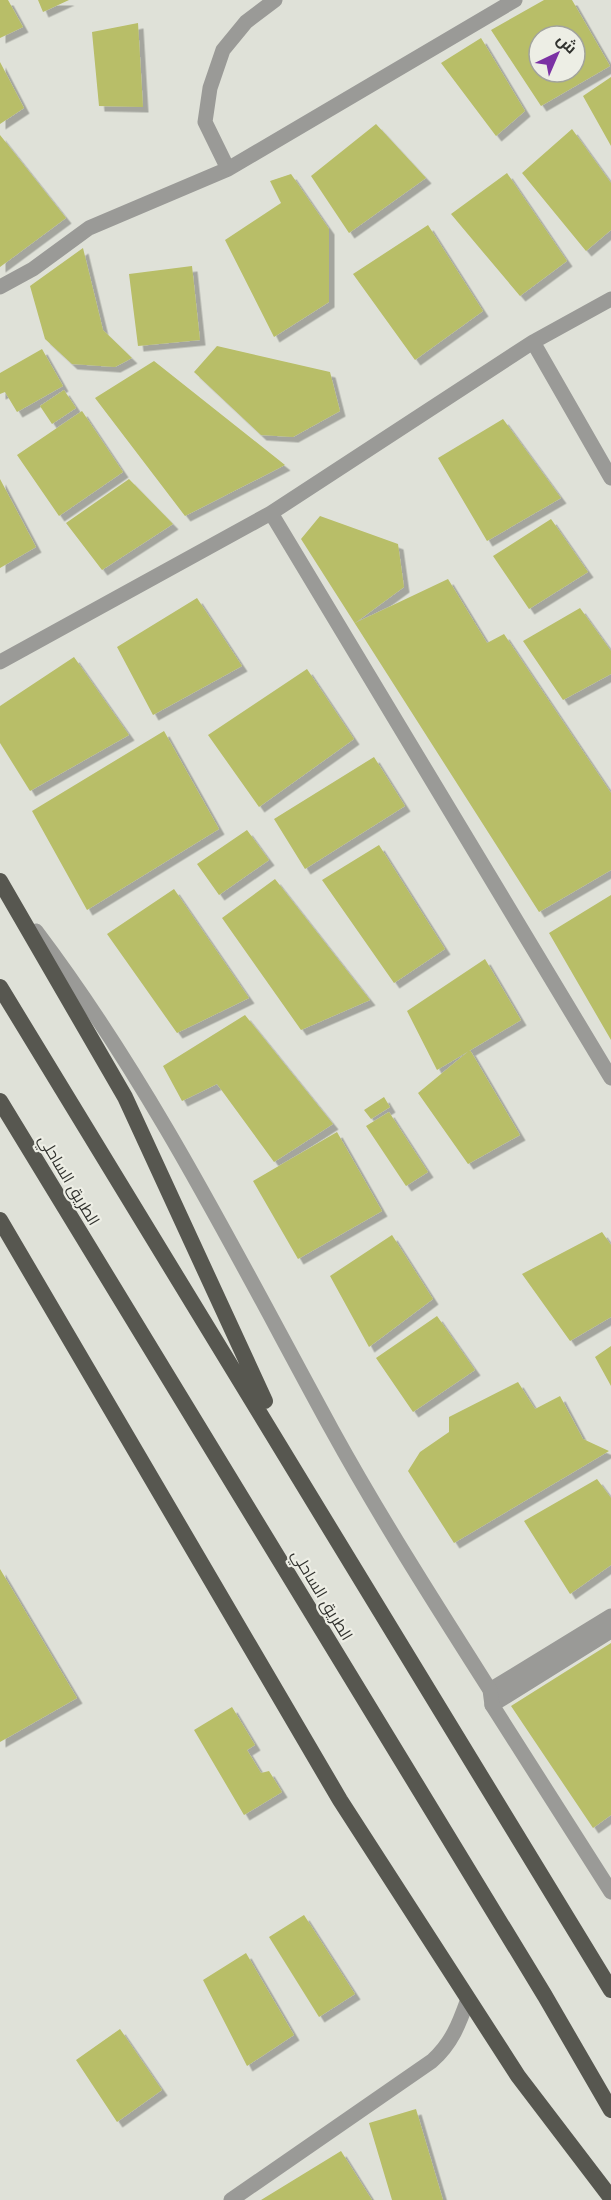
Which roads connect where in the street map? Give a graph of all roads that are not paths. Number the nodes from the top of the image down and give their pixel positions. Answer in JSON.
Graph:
{"nodes":[{"id":1,"x":275,"y":0,"type":"edge"},
{"id":2,"x":515,"y":0,"type":"edge"},
{"id":3,"x":228,"y":169,"type":"junction"},
{"id":4,"x":0,"y":287,"type":"edge"},
{"id":5,"x":611,"y":299,"type":"edge"},
{"id":6,"x":533,"y":342,"type":"junction"},
{"id":7,"x":611,"y":478,"type":"edge"},
{"id":8,"x":271,"y":513,"type":"junction"},
{"id":9,"x":0,"y":662,"type":"edge"},
{"id":10,"x":0,"y":881,"type":"edge"},
{"id":11,"x":13,"y":901,"type":"junction"},
{"id":12,"x":0,"y":987,"type":"edge"},
{"id":13,"x":611,"y":1078,"type":"edge"},
{"id":14,"x":0,"y":1101,"type":"edge"},
{"id":15,"x":1,"y":1225,"type":"edge"},
{"id":16,"x":297,"y":1470,"type":"junction"},
{"id":17,"x":611,"y":1616,"type":"edge"},
{"id":18,"x":611,"y":1631,"type":"edge"},
{"id":19,"x":491,"y":1698,"type":"junction"},
{"id":20,"x":611,"y":1892,"type":"edge"},
{"id":21,"x":611,"y":1990,"type":"edge"},
{"id":22,"x":468,"y":1999,"type":"junction"},
{"id":23,"x":611,"y":2110,"type":"edge"},
{"id":24,"x":611,"y":2198,"type":"edge"},
{"id":25,"x":231,"y":2200,"type":"edge"}],
"edges":[{"from":1,"to":3,"type":"street"},
{"from":2,"to":3,"type":"street"},
{"from":3,"to":4,"type":"street"},
{"from":5,"to":6,"type":"street"},
{"from":6,"to":7,"type":"street"},
{"from":6,"to":8,"type":"street"},
{"from":8,"to":9,"type":"street"},
{"from":8,"to":13,"type":"street"},
{"from":10,"to":11,"type":"highway"},
{"from":11,"to":16,"type":"highway"},
{"from":11,"to":19,"type":"street"},
{"from":12,"to":16,"type":"highway"},
{"from":14,"to":23,"type":"highway","name":"الطريق الساحلي"},
{"from":15,"to":22,"type":"highway"},
{"from":16,"to":21,"type":"highway"},
{"from":17,"to":19,"type":"street"},
{"from":18,"to":19,"type":"street"},
{"from":19,"to":20,"type":"street"},
{"from":22,"to":24,"type":"highway"},
{"from":22,"to":25,"type":"street"}]}
